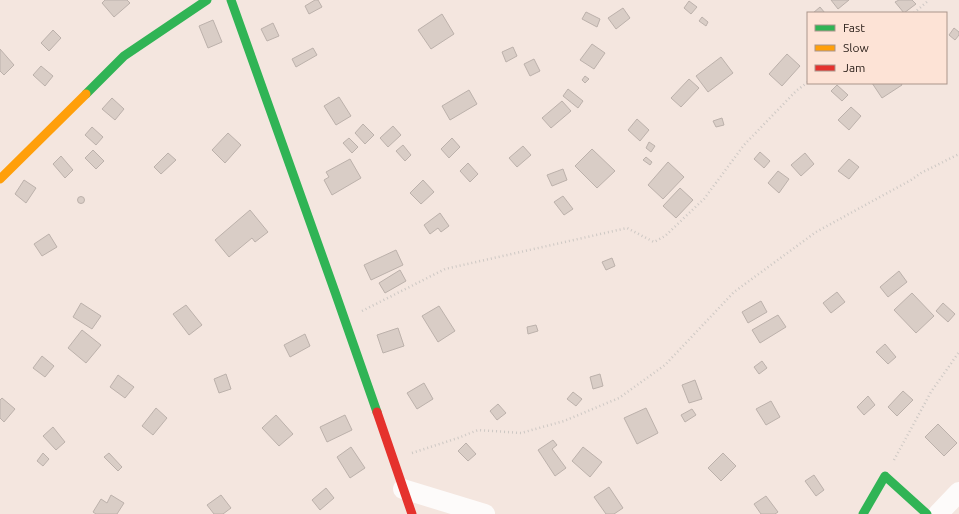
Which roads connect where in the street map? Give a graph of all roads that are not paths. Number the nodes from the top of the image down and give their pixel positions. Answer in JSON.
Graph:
{"nodes":[{"id":1,"x":207,"y":0,"type":"edge"},
{"id":2,"x":232,"y":0,"type":"edge"},
{"id":3,"x":0,"y":179,"type":"edge"},
{"id":4,"x":403,"y":489,"type":"junction"},
{"id":5,"x":959,"y":492,"type":"edge"},
{"id":6,"x":412,"y":514,"type":"edge"},
{"id":7,"x":485,"y":514,"type":"edge"},
{"id":8,"x":863,"y":514,"type":"edge"},
{"id":9,"x":927,"y":514,"type":"edge"},
{"id":10,"x":938,"y":514,"type":"edge"}],
"edges":[{"from":1,"to":3,"type":"street"},
{"from":2,"to":4,"type":"street"},
{"from":4,"to":6,"type":"street"},
{"from":4,"to":7,"type":"street"},
{"from":5,"to":10,"type":"street"},
{"from":8,"to":9,"type":"street"}]}
